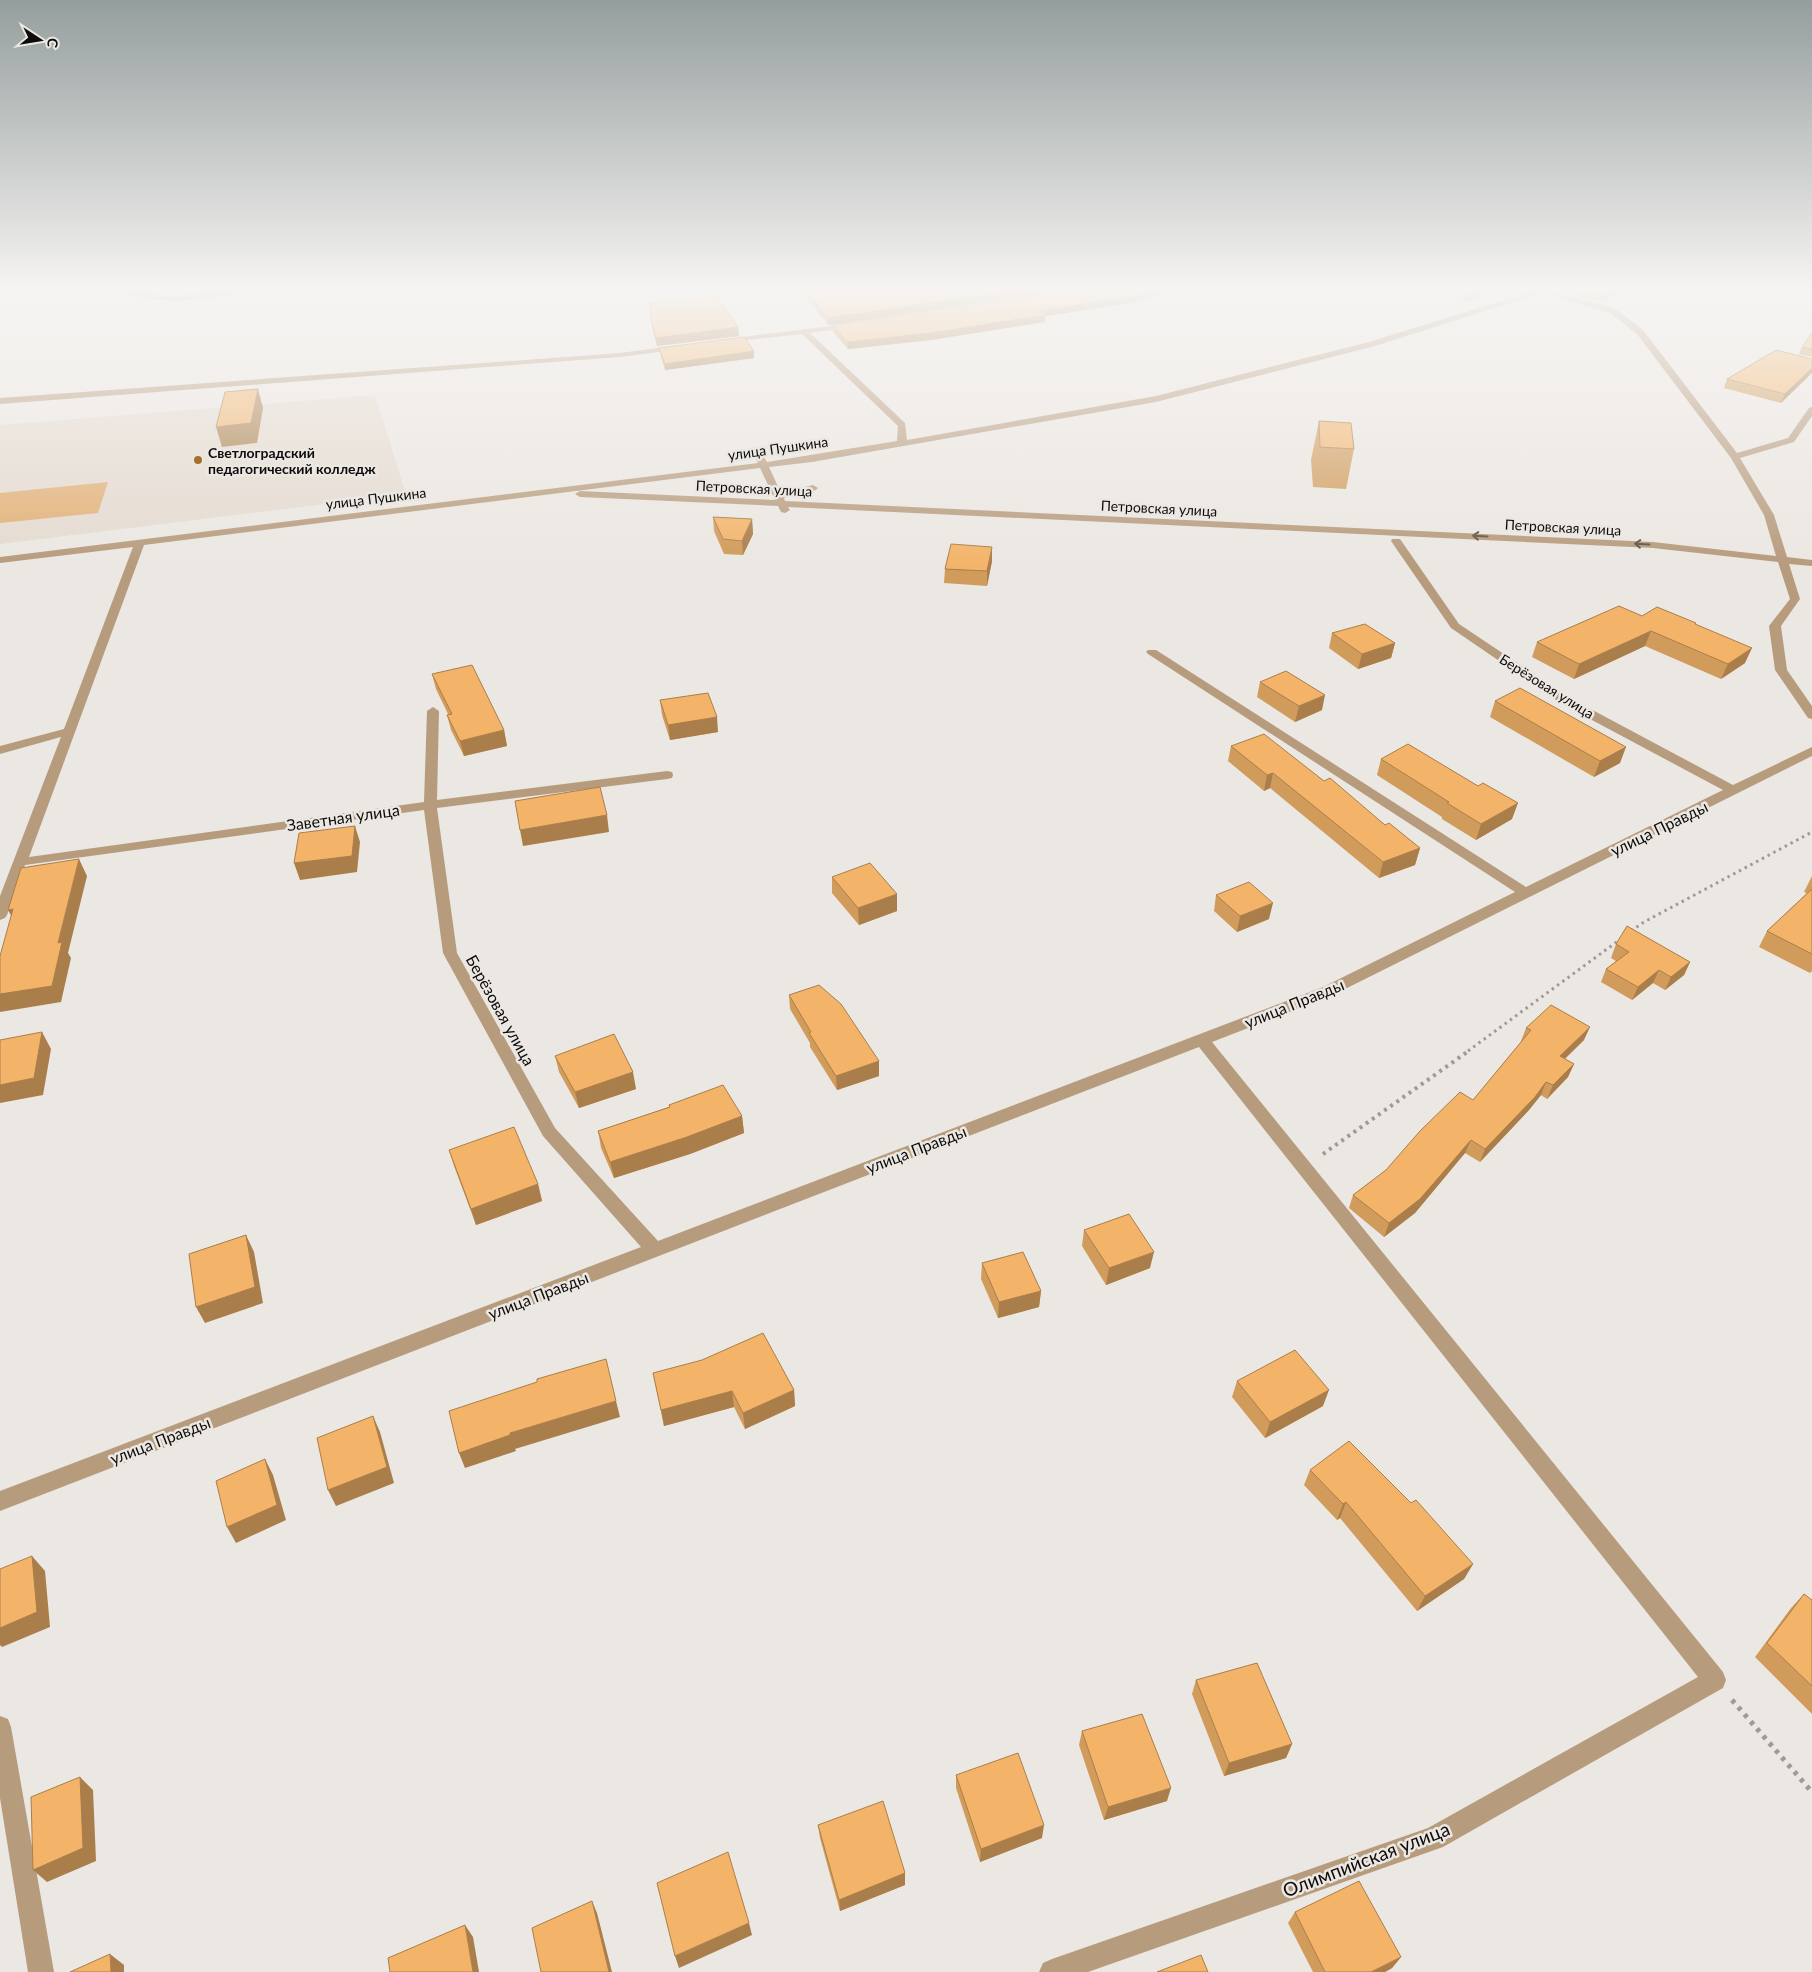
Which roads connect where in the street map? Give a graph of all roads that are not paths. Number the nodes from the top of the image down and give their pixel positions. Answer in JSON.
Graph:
{"nodes":[{"id":1,"x":256,"y":382,"type":"edge"},
{"id":2,"x":857,"y":382,"type":"edge"},
{"id":3,"x":1187,"y":382,"type":"edge"},
{"id":4,"x":1223,"y":382,"type":"edge"},
{"id":5,"x":1678,"y":382,"type":"edge"},
{"id":6,"x":0,"y":401,"type":"edge"},
{"id":7,"x":1812,"y":410,"type":"edge"},
{"id":8,"x":902,"y":439,"type":"junction"},
{"id":9,"x":1735,"y":457,"type":"junction"},
{"id":10,"x":762,"y":461,"type":"junction"},
{"id":11,"x":813,"y":488,"type":"dead end"},
{"id":12,"x":541,"y":492,"type":"junction"},
{"id":13,"x":504,"y":493,"type":"junction"},
{"id":14,"x":782,"y":503,"type":"junction"},
{"id":15,"x":1396,"y":541,"type":"junction"},
{"id":16,"x":140,"y":542,"type":"junction"},
{"id":17,"x":0,"y":553,"type":"edge"},
{"id":18,"x":0,"y":560,"type":"edge"},
{"id":19,"x":1786,"y":564,"type":"junction"},
{"id":20,"x":1812,"y":564,"type":"edge"},
{"id":21,"x":1812,"y":572,"type":"edge"},
{"id":22,"x":1152,"y":652,"type":"dead end"},
{"id":23,"x":434,"y":711,"type":"dead end"},
{"id":24,"x":1812,"y":715,"type":"edge"},
{"id":25,"x":69,"y":731,"type":"junction"},
{"id":26,"x":0,"y":750,"type":"edge"},
{"id":27,"x":1812,"y":751,"type":"edge"},
{"id":28,"x":667,"y":775,"type":"dead end"},
{"id":29,"x":1734,"y":791,"type":"junction"},
{"id":30,"x":430,"y":805,"type":"junction"},
{"id":31,"x":20,"y":862,"type":"junction"},
{"id":32,"x":1526,"y":894,"type":"junction"},
{"id":33,"x":0,"y":915,"type":"edge"},
{"id":34,"x":1202,"y":1040,"type":"junction"},
{"id":35,"x":655,"y":1250,"type":"junction"},
{"id":36,"x":0,"y":1501,"type":"edge"},
{"id":37,"x":0,"y":1727,"type":"edge"},
{"id":38,"x":41,"y":1972,"type":"edge"},
{"id":39,"x":1052,"y":1972,"type":"edge"}],
"edges":[{"from":1,"to":6,"type":"street"},
{"from":2,"to":8,"type":"street"},
{"from":3,"to":8,"type":"street","name":"улица Пушкина"},
{"from":4,"to":8,"type":"street","name":"улица Пушкина"},
{"from":5,"to":9,"type":"street"},
{"from":7,"to":9,"type":"street"},
{"from":8,"to":10,"type":"street","name":"улица Пушкина"},
{"from":9,"to":19,"type":"street"},
{"from":10,"to":12,"type":"street","name":"улица Пушкина"},
{"from":10,"to":13,"type":"street","name":"улица Пушкина"},
{"from":10,"to":14,"type":"street"},
{"from":11,"to":14,"type":"street"},
{"from":12,"to":13,"type":"street","name":"Петровская улица"},
{"from":12,"to":14,"type":"street","name":"Петровская улица"},
{"from":13,"to":14,"type":"street"},
{"from":13,"to":16,"type":"street","name":"улица Пушкина"},
{"from":13,"to":17,"type":"street"},
{"from":14,"to":15,"type":"street"},
{"from":19,"to":14,"type":"street","name":"Петровская улица","one_way":true},
{"from":15,"to":19,"type":"street"},
{"from":15,"to":29,"type":"street","name":"Берёзовая улица"},
{"from":16,"to":18,"type":"street","name":"улица Пушкина"},
{"from":16,"to":25,"type":"street"},
{"from":19,"to":20,"type":"street","name":"Петровская улица"},
{"from":19,"to":21,"type":"street"},
{"from":19,"to":24,"type":"street"},
{"from":22,"to":32,"type":"street"},
{"from":23,"to":30,"type":"street","name":"Берёзовая улица"},
{"from":25,"to":26,"type":"street"},
{"from":25,"to":31,"type":"street"},
{"from":27,"to":29,"type":"street","name":"улица Правды"},
{"from":28,"to":30,"type":"street","name":"Заветная улица"},
{"from":29,"to":32,"type":"street","name":"улица Правды"},
{"from":30,"to":31,"type":"street","name":"Заветная улица"},
{"from":30,"to":35,"type":"street","name":"Берёзовая улица"},
{"from":31,"to":33,"type":"street"},
{"from":32,"to":34,"type":"street","name":"улица Правды"},
{"from":34,"to":35,"type":"street","name":"улица Правды"},
{"from":34,"to":39,"type":"street","name":"Олимпийская улица"},
{"from":35,"to":36,"type":"street","name":"улица Правды"},
{"from":37,"to":38,"type":"street"}]}
